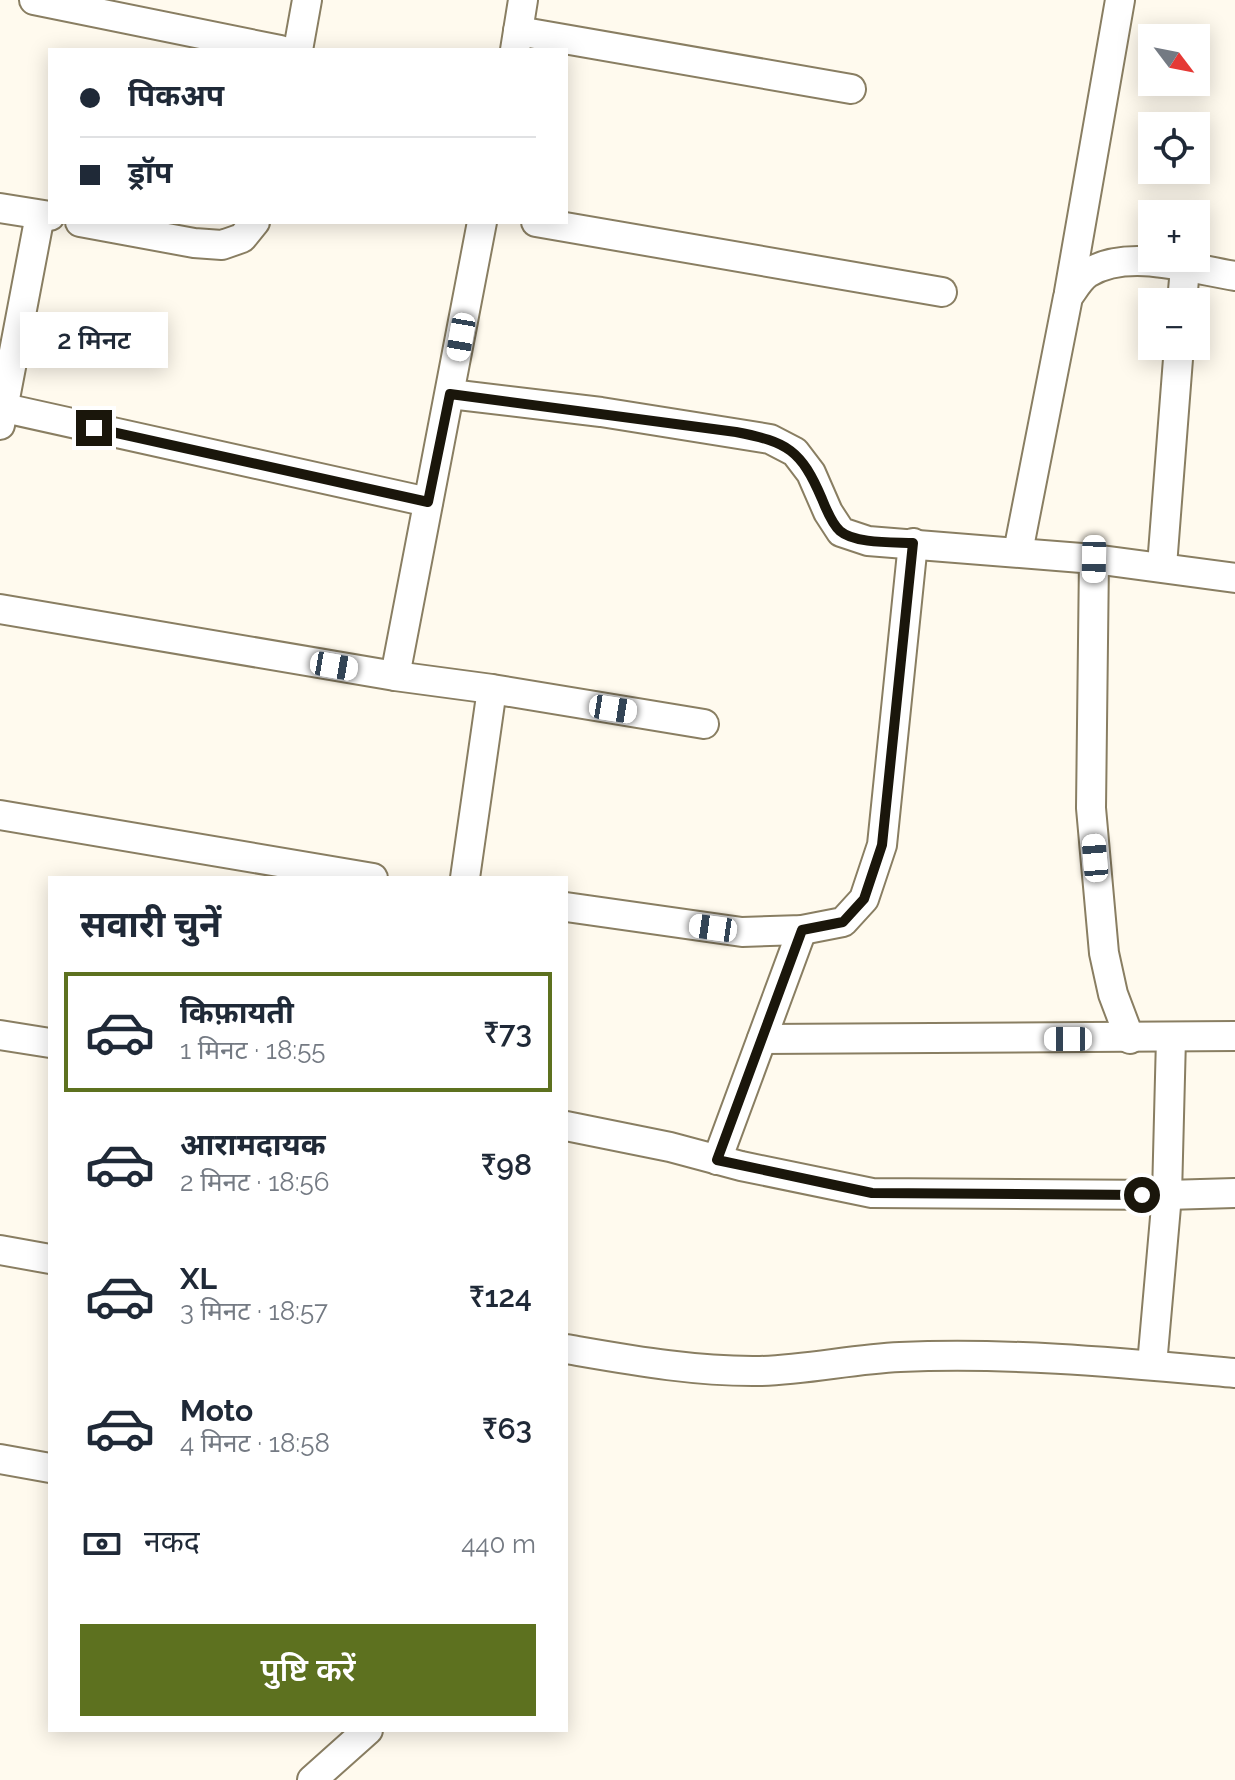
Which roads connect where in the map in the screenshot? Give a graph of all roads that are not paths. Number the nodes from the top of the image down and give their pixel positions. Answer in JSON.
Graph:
{"nodes":[{"id":1,"x":34,"y":0,"type":"edge"},
{"id":2,"x":307,"y":0,"type":"edge"},
{"id":3,"x":523,"y":0,"type":"edge"},
{"id":4,"x":1120,"y":0,"type":"edge"},
{"id":5,"x":516,"y":41,"type":"edge"},
{"id":6,"x":270,"y":48,"type":"edge"},
{"id":7,"x":298,"y":48,"type":"edge"},
{"id":8,"x":565,"y":48,"type":"edge"},
{"id":9,"x":568,"y":48,"type":"edge"},
{"id":10,"x":851,"y":89,"type":"dead end"},
{"id":11,"x":0,"y":208,"type":"edge"},
{"id":12,"x":45,"y":216,"type":"edge"},
{"id":13,"x":91,"y":224,"type":"edge"},
{"id":14,"x":253,"y":224,"type":"edge"},
{"id":15,"x":482,"y":224,"type":"edge"},
{"id":16,"x":548,"y":224,"type":"edge"},
{"id":17,"x":1138,"y":260,"type":"edge"},
{"id":18,"x":1210,"y":272,"type":"edge"},
{"id":19,"x":1235,"y":276,"type":"edge"},
{"id":20,"x":942,"y":292,"type":"dead end"},
{"id":21,"x":1068,"y":297,"type":"junction"},
{"id":22,"x":1178,"y":360,"type":"edge"},
{"id":23,"x":450,"y":394,"type":"junction"},
{"id":24,"x":1,"y":413,"type":"edge"},
{"id":25,"x":428,"y":502,"type":"junction"},
{"id":26,"x":913,"y":543,"type":"junction"},
{"id":27,"x":1018,"y":552,"type":"junction"},
{"id":28,"x":1094,"y":559,"type":"junction"},
{"id":29,"x":1162,"y":566,"type":"junction"},
{"id":30,"x":1235,"y":578,"type":"edge"},
{"id":31,"x":0,"y":609,"type":"edge"},
{"id":32,"x":395,"y":676,"type":"junction"},
{"id":33,"x":492,"y":689,"type":"junction"},
{"id":34,"x":704,"y":724,"type":"dead end"},
{"id":35,"x":0,"y":815,"type":"edge"},
{"id":36,"x":361,"y":876,"type":"edge"},
{"id":37,"x":465,"y":876,"type":"edge"},
{"id":38,"x":568,"y":907,"type":"edge"},
{"id":39,"x":802,"y":930,"type":"junction"},
{"id":40,"x":0,"y":1035,"type":"edge"},
{"id":41,"x":1235,"y":1036,"type":"edge"},
{"id":42,"x":1171,"y":1038,"type":"junction"},
{"id":43,"x":762,"y":1039,"type":"junction"},
{"id":44,"x":1130,"y":1039,"type":"junction"},
{"id":45,"x":48,"y":1043,"type":"edge"},
{"id":46,"x":568,"y":1126,"type":"edge"},
{"id":47,"x":717,"y":1160,"type":"junction"},
{"id":48,"x":1235,"y":1193,"type":"edge"},
{"id":49,"x":1167,"y":1195,"type":"junction"},
{"id":50,"x":0,"y":1250,"type":"edge"},
{"id":51,"x":48,"y":1259,"type":"edge"},
{"id":52,"x":568,"y":1349,"type":"edge"},
{"id":53,"x":1152,"y":1365,"type":"junction"},
{"id":54,"x":1235,"y":1373,"type":"edge"},
{"id":55,"x":0,"y":1459,"type":"edge"},
{"id":56,"x":48,"y":1468,"type":"edge"},
{"id":57,"x":366,"y":1732,"type":"edge"},
{"id":58,"x":312,"y":1780,"type":"edge"}],
"edges":[{"from":1,"to":6,"type":"street"},
{"from":2,"to":7,"type":"street"},
{"from":3,"to":5,"type":"street"},
{"from":4,"to":21,"type":"street"},
{"from":5,"to":8,"type":"street"},
{"from":9,"to":10,"type":"street"},
{"from":11,"to":12,"type":"street"},
{"from":12,"to":24,"type":"street"},
{"from":13,"to":14,"type":"street"},
{"from":15,"to":23,"type":"street"},
{"from":16,"to":20,"type":"street"},
{"from":17,"to":21,"type":"street"},
{"from":18,"to":19,"type":"street"},
{"from":21,"to":27,"type":"street"},
{"from":22,"to":29,"type":"street"},
{"from":23,"to":25,"type":"street"},
{"from":23,"to":26,"type":"street"},
{"from":24,"to":25,"type":"street"},
{"from":25,"to":32,"type":"street"},
{"from":26,"to":27,"type":"street"},
{"from":26,"to":39,"type":"street"},
{"from":27,"to":28,"type":"street"},
{"from":28,"to":29,"type":"street"},
{"from":28,"to":44,"type":"street"},
{"from":29,"to":30,"type":"street"},
{"from":31,"to":32,"type":"street"},
{"from":32,"to":33,"type":"street"},
{"from":33,"to":34,"type":"street"},
{"from":33,"to":37,"type":"street"},
{"from":35,"to":36,"type":"street"},
{"from":38,"to":39,"type":"street"},
{"from":39,"to":43,"type":"street"},
{"from":40,"to":45,"type":"street"},
{"from":41,"to":42,"type":"street"},
{"from":42,"to":44,"type":"street"},
{"from":42,"to":49,"type":"street"},
{"from":43,"to":44,"type":"street"},
{"from":43,"to":47,"type":"street"},
{"from":46,"to":47,"type":"street"},
{"from":47,"to":49,"type":"street"},
{"from":48,"to":49,"type":"street"},
{"from":49,"to":53,"type":"street"},
{"from":50,"to":51,"type":"street"},
{"from":52,"to":53,"type":"street"},
{"from":53,"to":54,"type":"street"},
{"from":55,"to":56,"type":"street"},
{"from":57,"to":58,"type":"street"}]}
